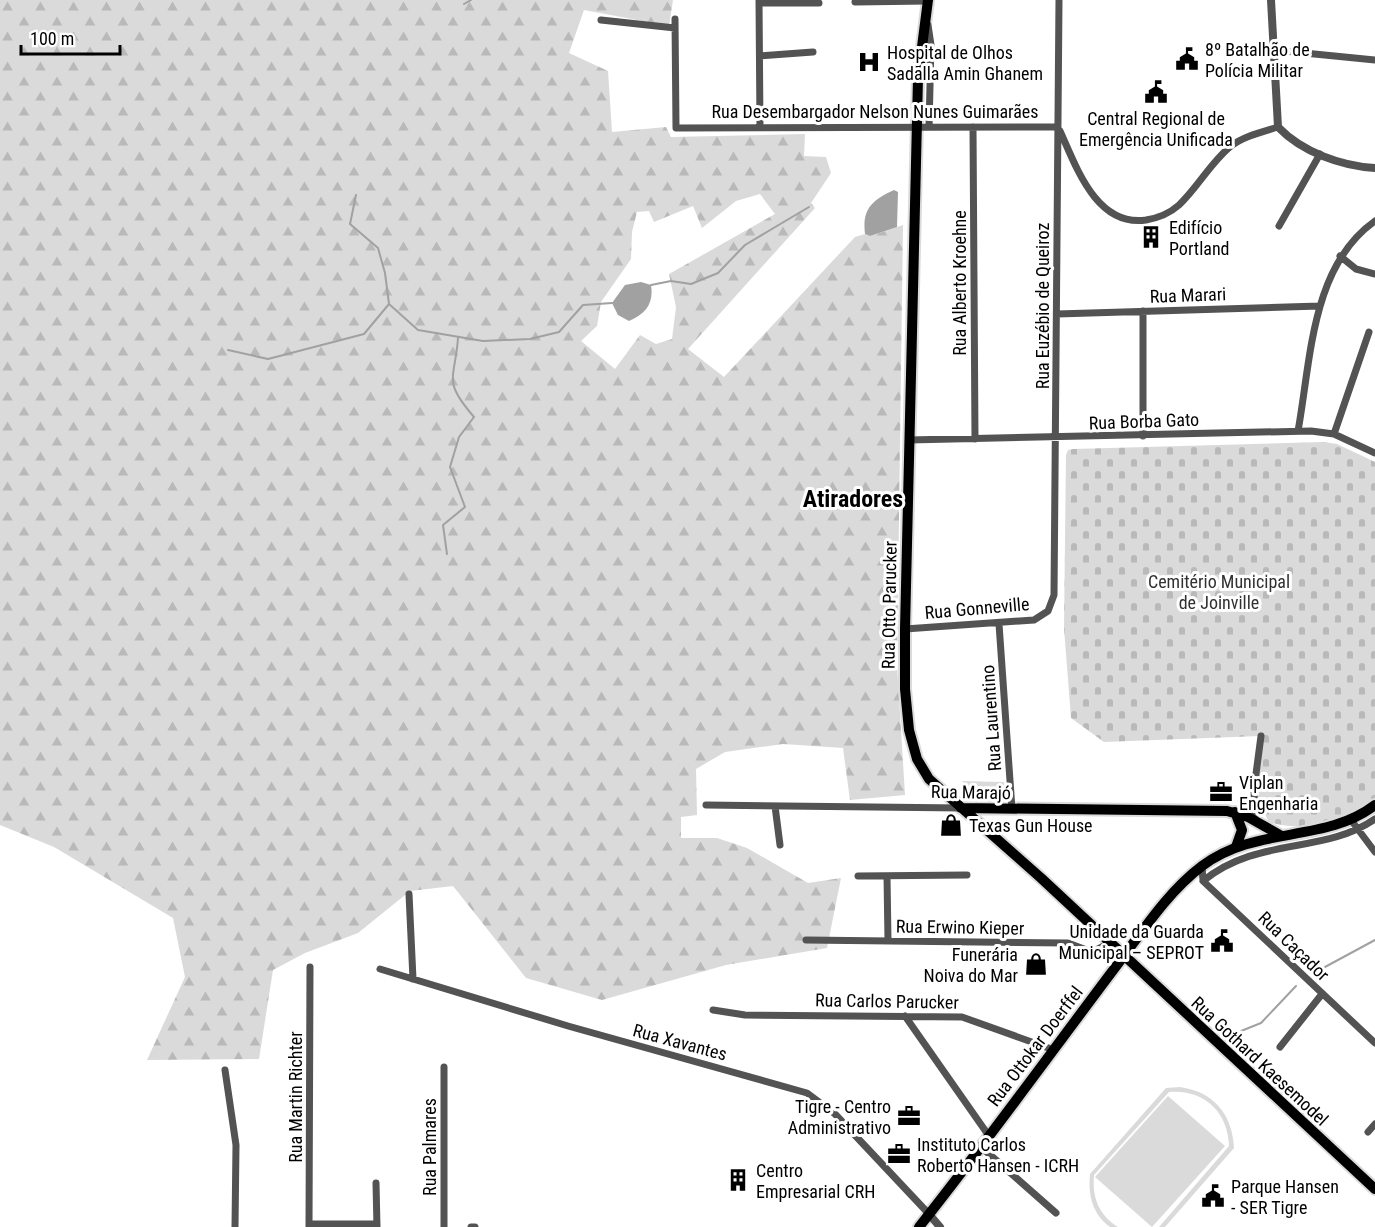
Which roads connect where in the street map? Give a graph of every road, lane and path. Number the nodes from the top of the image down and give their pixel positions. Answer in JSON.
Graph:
{"nodes":[{"id":1,"x":1059,"y":0,"type":"edge"},
{"id":2,"x":1271,"y":0,"type":"edge"},
{"id":3,"x":759,"y":1,"type":"edge"},
{"id":4,"x":928,"y":1,"type":"edge"},
{"id":5,"x":855,"y":2,"type":"dead end"},
{"id":6,"x":819,"y":3,"type":"dead end"},
{"id":7,"x":675,"y":19,"type":"dead end"},
{"id":8,"x":601,"y":20,"type":"dead end"},
{"id":9,"x":927,"y":21,"type":"junction"},
{"id":10,"x":675,"y":28,"type":"junction"},
{"id":11,"x":1274,"y":50,"type":"junction"},
{"id":12,"x":813,"y":52,"type":"dead end"},
{"id":13,"x":760,"y":56,"type":"junction"},
{"id":14,"x":1375,"y":60,"type":"edge"},
{"id":15,"x":917,"y":127,"type":"junction"},
{"id":16,"x":929,"y":127,"type":"junction"},
{"id":17,"x":973,"y":127,"type":"junction"},
{"id":18,"x":1058,"y":127,"type":"junction"},
{"id":19,"x":1278,"y":127,"type":"junction"},
{"id":20,"x":760,"y":128,"type":"junction"},
{"id":21,"x":1320,"y":154,"type":"junction"},
{"id":22,"x":1375,"y":168,"type":"edge"},
{"id":23,"x":1375,"y":221,"type":"edge"},
{"id":24,"x":1279,"y":226,"type":"dead end"},
{"id":25,"x":1340,"y":256,"type":"junction"},
{"id":26,"x":1375,"y":274,"type":"edge"},
{"id":27,"x":1320,"y":306,"type":"junction"},
{"id":28,"x":1143,"y":311,"type":"junction"},
{"id":29,"x":1057,"y":314,"type":"junction"},
{"id":30,"x":1369,"y":332,"type":"dead end"},
{"id":31,"x":1299,"y":431,"type":"junction"},
{"id":32,"x":1334,"y":434,"type":"junction"},
{"id":33,"x":1143,"y":436,"type":"junction"},
{"id":34,"x":1056,"y":438,"type":"junction"},
{"id":35,"x":975,"y":439,"type":"junction"},
{"id":36,"x":909,"y":440,"type":"junction"},
{"id":37,"x":1375,"y":453,"type":"edge"},
{"id":38,"x":1048,"y":611,"type":"joint"},
{"id":39,"x":999,"y":624,"type":"junction"},
{"id":40,"x":905,"y":629,"type":"junction"},
{"id":41,"x":1261,"y":736,"type":"dead end"},
{"id":42,"x":706,"y":805,"type":"dead end"},
{"id":43,"x":1375,"y":805,"type":"edge"},
{"id":44,"x":775,"y":806,"type":"junction"},
{"id":45,"x":961,"y":808,"type":"junction"},
{"id":46,"x":996,"y":809,"type":"junction"},
{"id":47,"x":1012,"y":809,"type":"junction"},
{"id":48,"x":1235,"y":812,"type":"junction"},
{"id":49,"x":1375,"y":819,"type":"edge"},
{"id":50,"x":1255,"y":821,"type":"junction"},
{"id":51,"x":1354,"y":825,"type":"junction"},
{"id":52,"x":989,"y":831,"type":"junction"},
{"id":53,"x":1280,"y":835,"type":"junction"},
{"id":54,"x":780,"y":845,"type":"dead end"},
{"id":55,"x":1236,"y":847,"type":"junction"},
{"id":56,"x":1375,"y":852,"type":"edge"},
{"id":57,"x":1202,"y":866,"type":"junction"},
{"id":58,"x":966,"y":875,"type":"dead end"},
{"id":59,"x":858,"y":876,"type":"dead end"},
{"id":60,"x":887,"y":876,"type":"junction"},
{"id":61,"x":1203,"y":880,"type":"junction"},
{"id":62,"x":409,"y":894,"type":"dead end"},
{"id":63,"x":806,"y":940,"type":"dead end"},
{"id":64,"x":888,"y":941,"type":"junction"},
{"id":65,"x":1109,"y":943,"type":"junction"},
{"id":66,"x":1124,"y":956,"type":"junction"},
{"id":67,"x":310,"y":967,"type":"dead end"},
{"id":68,"x":380,"y":969,"type":"dead end"},
{"id":69,"x":1111,"y":974,"type":"junction"},
{"id":70,"x":413,"y":979,"type":"junction"},
{"id":71,"x":1322,"y":994,"type":"junction"},
{"id":72,"x":713,"y":1010,"type":"dead end"},
{"id":73,"x":905,"y":1016,"type":"junction"},
{"id":74,"x":1375,"y":1043,"type":"edge"},
{"id":75,"x":1280,"y":1047,"type":"dead end"},
{"id":76,"x":1054,"y":1050,"type":"junction"},
{"id":77,"x":444,"y":1067,"type":"dead end"},
{"id":78,"x":225,"y":1070,"type":"dead end"},
{"id":79,"x":1375,"y":1124,"type":"edge"},
{"id":80,"x":1368,"y":1132,"type":"dead end"},
{"id":81,"x":988,"y":1136,"type":"junction"},
{"id":82,"x":980,"y":1146,"type":"junction"},
{"id":83,"x":376,"y":1183,"type":"dead end"},
{"id":84,"x":1375,"y":1189,"type":"edge"},
{"id":85,"x":1056,"y":1213,"type":"dead end"},
{"id":86,"x":929,"y":1214,"type":"junction"},
{"id":87,"x":309,"y":1225,"type":"edge"},
{"id":88,"x":377,"y":1226,"type":"edge"},
{"id":89,"x":235,"y":1227,"type":"edge"},
{"id":90,"x":444,"y":1227,"type":"edge"},
{"id":91,"x":920,"y":1227,"type":"edge"},
{"id":92,"x":940,"y":1227,"type":"edge"}],
"edges":[{"from":1,"to":18,"type":"street","name":"Rua Euzébio de Queiroz"},
{"from":2,"to":11,"type":"street"},
{"from":3,"to":6,"type":"street"},
{"from":3,"to":13,"type":"street"},
{"from":4,"to":5,"type":"street"},
{"from":4,"to":9,"type":"main road","name":"Rua Otto Parucker"},
{"from":7,"to":10,"type":"street","name":"Rua Desembargador Nelson Nunes Guimarães"},
{"from":8,"to":10,"type":"street"},
{"from":9,"to":15,"type":"main road","name":"Rua Otto Parucker"},
{"from":9,"to":16,"type":"street"},
{"from":10,"to":20,"type":"street","name":"Rua Desembargador Nelson Nunes Guimarães"},
{"from":11,"to":14,"type":"street"},
{"from":11,"to":19,"type":"street"},
{"from":12,"to":13,"type":"street"},
{"from":13,"to":20,"type":"street"},
{"from":15,"to":16,"type":"street","name":"Rua Desembargador Nelson Nunes Guimarães"},
{"from":15,"to":20,"type":"street","name":"Rua Desembargador Nelson Nunes Guimarães"},
{"from":15,"to":36,"type":"main road","name":"Rua Otto Parucker"},
{"from":16,"to":17,"type":"street","name":"Rua Desembargador Nelson Nunes Guimarães"},
{"from":17,"to":18,"type":"street","name":"Rua Desembargador Nelson Nunes Guimarães"},
{"from":17,"to":35,"type":"street","name":"Rua Alberto Kroehne"},
{"from":18,"to":19,"type":"street","name":"Rua Desembargador Nelson Nunes Guimarães"},
{"from":18,"to":29,"type":"street","name":"Rua Euzébio de Queiroz"},
{"from":19,"to":21,"type":"street"},
{"from":21,"to":22,"type":"street"},
{"from":21,"to":24,"type":"street"},
{"from":23,"to":25,"type":"street"},
{"from":25,"to":26,"type":"street"},
{"from":25,"to":27,"type":"street"},
{"from":27,"to":28,"type":"street","name":"Rua Marari"},
{"from":27,"to":31,"type":"street"},
{"from":28,"to":29,"type":"street","name":"Rua Marari"},
{"from":28,"to":33,"type":"street"},
{"from":29,"to":34,"type":"street","name":"Rua Euzébio de Queiroz"},
{"from":30,"to":32,"type":"street"},
{"from":31,"to":32,"type":"street","name":"Rua Borba Gato"},
{"from":31,"to":33,"type":"street","name":"Rua Borba Gato"},
{"from":32,"to":37,"type":"street","name":"Rua Borba Gato"},
{"from":33,"to":34,"type":"street","name":"Rua Borba Gato"},
{"from":34,"to":35,"type":"street","name":"Rua Borba Gato"},
{"from":34,"to":38,"type":"street","name":"Rua Euzébio de Queiroz"},
{"from":35,"to":36,"type":"street","name":"Rua Borba Gato"},
{"from":36,"to":40,"type":"main road","name":"Rua Otto Parucker"},
{"from":38,"to":39,"type":"street","name":"Rua Gonneville"},
{"from":39,"to":40,"type":"street","name":"Rua Gonneville"},
{"from":39,"to":47,"type":"street","name":"Rua Laurentino"},
{"from":40,"to":45,"type":"main road","name":"Rua Otto Parucker"},
{"from":41,"to":50,"type":"street"},
{"from":42,"to":44,"type":"street","name":"Rua Marajó"},
{"from":43,"to":51,"type":"main road","name":"Rua Ottokar Doerffel"},
{"from":44,"to":45,"type":"street","name":"Rua Marajó"},
{"from":44,"to":54,"type":"street"},
{"from":45,"to":46,"type":"main road","name":"Rua Marajó"},
{"from":45,"to":52,"type":"main road","name":"Rua Otto Parucker"},
{"from":46,"to":47,"type":"main road","name":"Rua Marajó"},
{"from":46,"to":52,"type":"main road"},
{"from":47,"to":48,"type":"main road","name":"Rua Marajó"},
{"from":48,"to":50,"type":"main road","name":"Rua Marajó"},
{"from":48,"to":55,"type":"main road"},
{"from":49,"to":51,"type":"street"},
{"from":50,"to":53,"type":"main road","name":"Rua Marajó"},
{"from":51,"to":53,"type":"main road","name":"Rua Ottokar Doerffel"},
{"from":51,"to":56,"type":"street"},
{"from":51,"to":61,"type":"street"},
{"from":52,"to":65,"type":"main road","name":"Rua Otto Parucker"},
{"from":53,"to":55,"type":"main road","name":"Rua Ottokar Doerffel"},
{"from":55,"to":57,"type":"main road","name":"Rua Ottokar Doerffel"},
{"from":57,"to":61,"type":"street"},
{"from":57,"to":66,"type":"main road","name":"Rua Ottokar Doerffel"},
{"from":58,"to":60,"type":"street"},
{"from":59,"to":60,"type":"street"},
{"from":60,"to":64,"type":"street"},
{"from":61,"to":71,"type":"street","name":"Rua Caçador"},
{"from":62,"to":70,"type":"street"},
{"from":63,"to":64,"type":"street","name":"Rua Erwino Kieper"},
{"from":64,"to":65,"type":"street","name":"Rua Erwino Kieper"},
{"from":65,"to":66,"type":"main road","name":"Rua Otto Parucker"},
{"from":65,"to":69,"type":"main road"},
{"from":66,"to":69,"type":"main road","name":"Rua Ottokar Doerffel"},
{"from":66,"to":84,"type":"main road","name":"Rua Gothard Kaesemodel"},
{"from":67,"to":87,"type":"street","name":"Rua Martin Richter"},
{"from":68,"to":70,"type":"street","name":"Rua Xavantes"},
{"from":69,"to":76,"type":"main road","name":"Rua Ottokar Doerffel"},
{"from":70,"to":86,"type":"street","name":"Rua Xavantes"},
{"from":71,"to":74,"type":"street","name":"Rua Caçador"},
{"from":71,"to":75,"type":"street"},
{"from":72,"to":73,"type":"street","name":"Rua Carlos Parucker"},
{"from":73,"to":76,"type":"street","name":"Rua Carlos Parucker"},
{"from":73,"to":81,"type":"street"},
{"from":76,"to":81,"type":"main road","name":"Rua Ottokar Doerffel"},
{"from":77,"to":90,"type":"street","name":"Rua Palmares"},
{"from":78,"to":89,"type":"street"},
{"from":79,"to":80,"type":"street"},
{"from":81,"to":82,"type":"main road","name":"Rua Ottokar Doerffel"},
{"from":82,"to":85,"type":"street"},
{"from":82,"to":86,"type":"main road","name":"Rua Ottokar Doerffel"},
{"from":83,"to":88,"type":"street"},
{"from":86,"to":91,"type":"main road","name":"Rua Ottokar Doerffel"},
{"from":86,"to":92,"type":"street"},
{"from":87,"to":88,"type":"street"}]}
